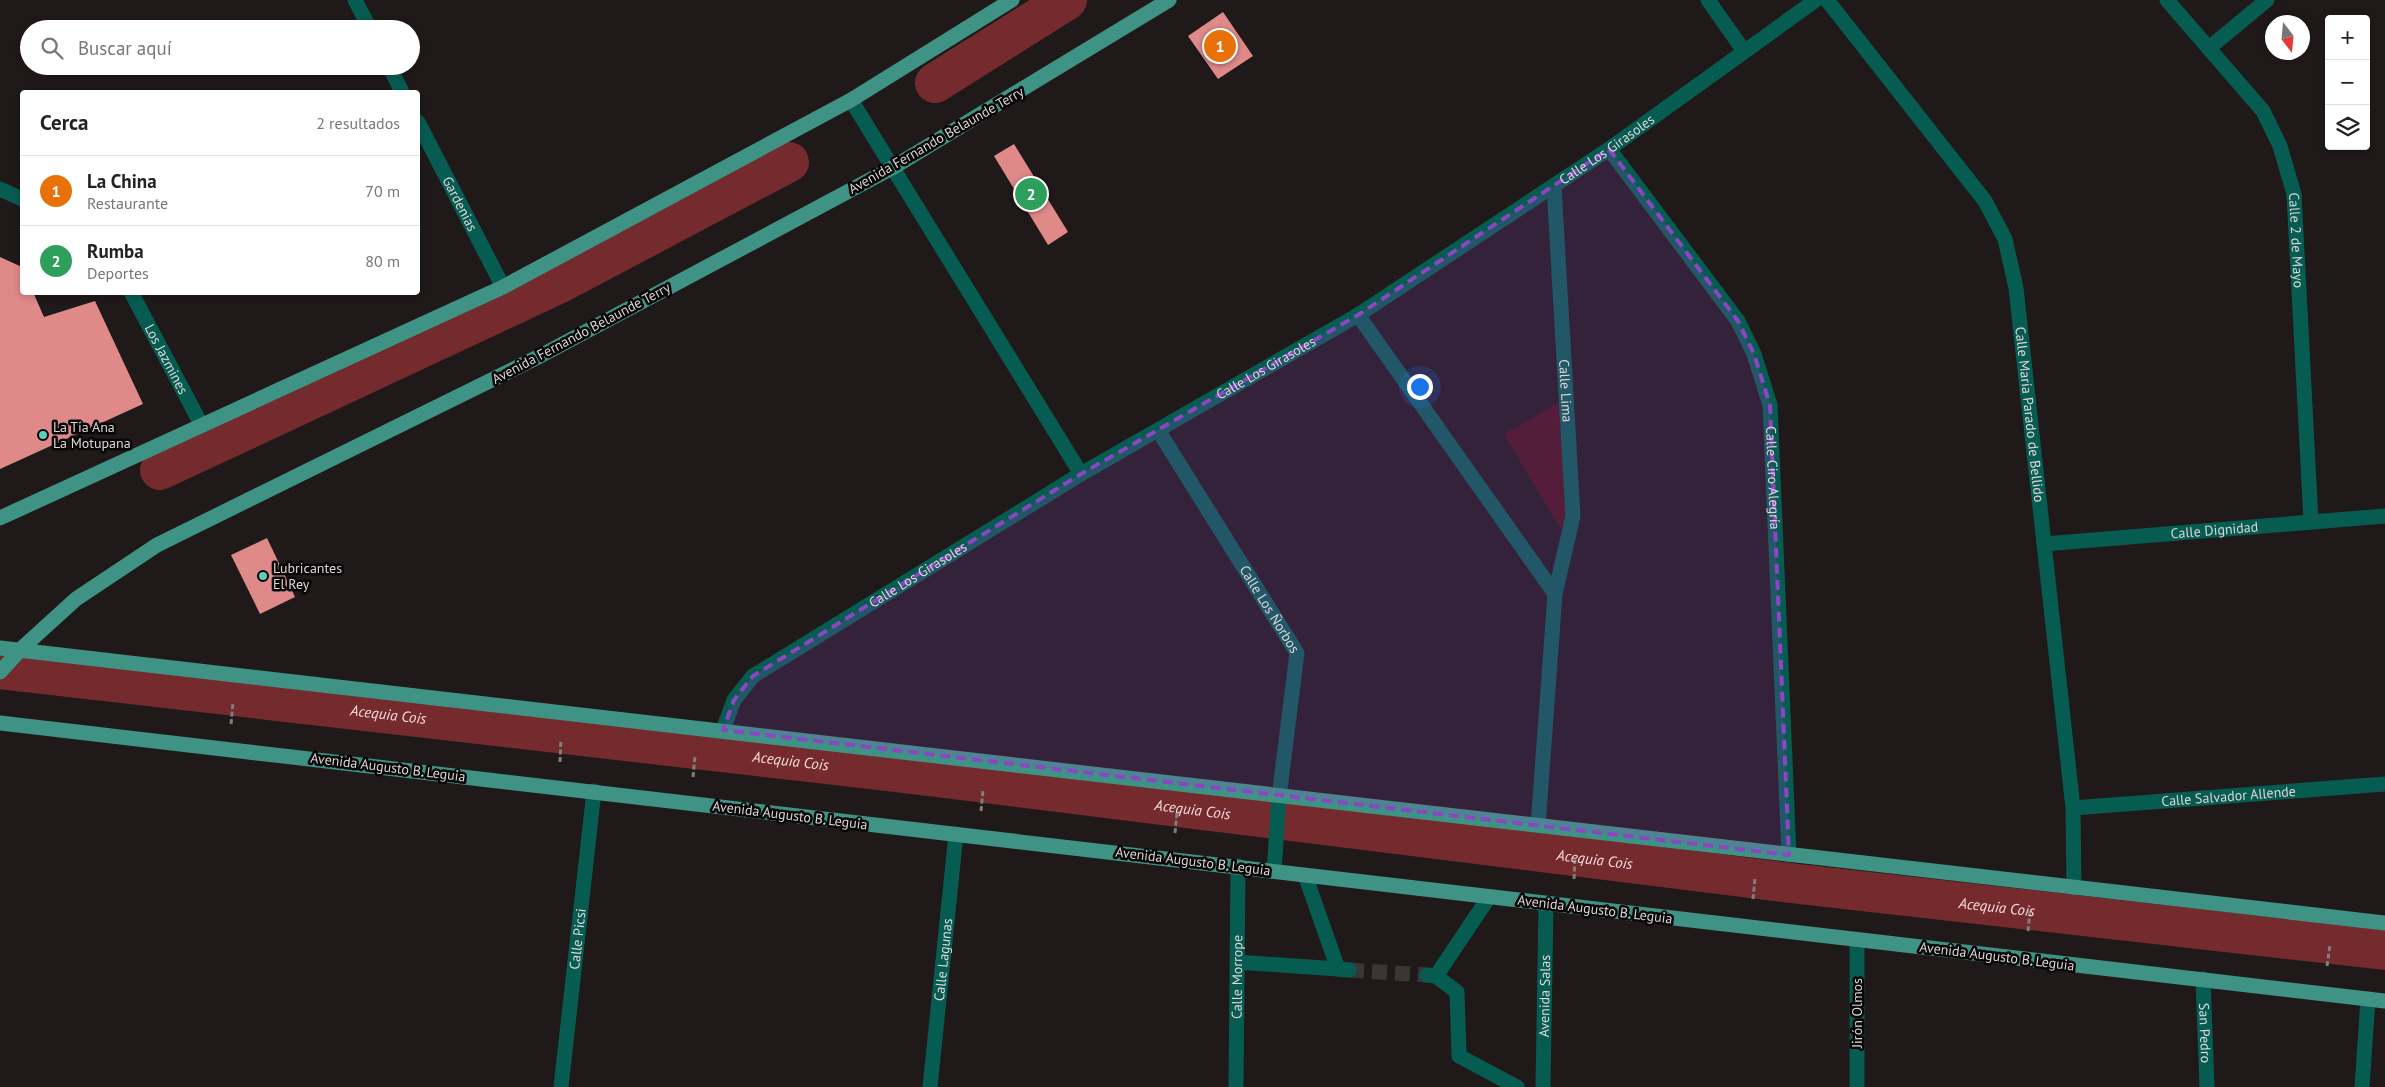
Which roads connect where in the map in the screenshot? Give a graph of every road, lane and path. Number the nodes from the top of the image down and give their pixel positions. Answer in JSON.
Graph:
{"nodes":[{"id":1,"x":355,"y":0,"type":"edge"},
{"id":2,"x":1012,"y":0,"type":"edge"},
{"id":3,"x":1169,"y":0,"type":"edge"},
{"id":4,"x":1708,"y":0,"type":"edge"},
{"id":5,"x":1816,"y":0,"type":"edge"},
{"id":6,"x":1827,"y":0,"type":"edge"},
{"id":7,"x":2166,"y":0,"type":"edge"},
{"id":8,"x":2267,"y":0,"type":"edge"},
{"id":9,"x":365,"y":20,"type":"edge"},
{"id":10,"x":2209,"y":48,"type":"junction"},
{"id":11,"x":1744,"y":51,"type":"junction"},
{"id":12,"x":394,"y":75,"type":"edge"},
{"id":13,"x":401,"y":90,"type":"edge"},
{"id":14,"x":851,"y":100,"type":"junction"},
{"id":15,"x":420,"y":126,"type":"edge"},
{"id":16,"x":1609,"y":149,"type":"junction"},
{"id":17,"x":892,"y":168,"type":"junction"},
{"id":18,"x":1554,"y":186,"type":"junction"},
{"id":19,"x":0,"y":190,"type":"edge"},
{"id":20,"x":20,"y":198,"type":"edge"},
{"id":21,"x":503,"y":287,"type":"junction"},
{"id":22,"x":134,"y":295,"type":"edge"},
{"id":23,"x":1358,"y":315,"type":"junction"},
{"id":24,"x":202,"y":426,"type":"junction"},
{"id":25,"x":1158,"y":430,"type":"junction"},
{"id":26,"x":1081,"y":474,"type":"junction"},
{"id":27,"x":2385,"y":516,"type":"edge"},
{"id":28,"x":0,"y":518,"type":"edge"},
{"id":29,"x":2311,"y":522,"type":"junction"},
{"id":30,"x":2044,"y":544,"type":"junction"},
{"id":31,"x":1555,"y":594,"type":"junction"},
{"id":32,"x":0,"y":648,"type":"edge"},
{"id":33,"x":20,"y":650,"type":"junction"},
{"id":34,"x":0,"y":672,"type":"edge"},
{"id":35,"x":234,"y":696,"type":"dead end"},
{"id":36,"x":0,"y":722,"type":"edge"},
{"id":37,"x":231,"y":726,"type":"dead end"},
{"id":38,"x":723,"y":730,"type":"junction"},
{"id":39,"x":562,"y":734,"type":"dead end"},
{"id":40,"x":695,"y":750,"type":"dead end"},
{"id":41,"x":560,"y":764,"type":"dead end"},
{"id":42,"x":693,"y":780,"type":"dead end"},
{"id":43,"x":2385,"y":784,"type":"edge"},
{"id":44,"x":984,"y":785,"type":"dead end"},
{"id":45,"x":594,"y":792,"type":"junction"},
{"id":46,"x":1279,"y":799,"type":"junction"},
{"id":47,"x":2073,"y":808,"type":"junction"},
{"id":48,"x":980,"y":814,"type":"dead end"},
{"id":49,"x":1538,"y":826,"type":"junction"},
{"id":50,"x":956,"y":834,"type":"junction"},
{"id":51,"x":1576,"y":851,"type":"dead end"},
{"id":52,"x":1789,"y":854,"type":"junction"},
{"id":53,"x":1238,"y":866,"type":"junction"},
{"id":54,"x":1274,"y":869,"type":"junction"},
{"id":55,"x":1755,"y":874,"type":"dead end"},
{"id":56,"x":1306,"y":875,"type":"junction"},
{"id":57,"x":1574,"y":886,"type":"dead end"},
{"id":58,"x":2074,"y":888,"type":"junction"},
{"id":59,"x":1489,"y":897,"type":"junction"},
{"id":60,"x":2031,"y":903,"type":"dead end"},
{"id":61,"x":1546,"y":904,"type":"junction"},
{"id":62,"x":1752,"y":904,"type":"dead end"},
{"id":63,"x":2385,"y":923,"type":"edge"},
{"id":64,"x":2027,"y":938,"type":"dead end"},
{"id":65,"x":2331,"y":938,"type":"dead end"},
{"id":66,"x":1857,"y":940,"type":"junction"},
{"id":67,"x":1237,"y":962,"type":"junction"},
{"id":68,"x":2326,"y":973,"type":"dead end"},
{"id":69,"x":2203,"y":979,"type":"junction"},
{"id":70,"x":2368,"y":999,"type":"junction"},
{"id":71,"x":2385,"y":1001,"type":"edge"},
{"id":72,"x":561,"y":1087,"type":"edge"},
{"id":73,"x":930,"y":1087,"type":"edge"},
{"id":74,"x":1236,"y":1087,"type":"edge"},
{"id":75,"x":1518,"y":1087,"type":"edge"},
{"id":76,"x":1543,"y":1087,"type":"edge"},
{"id":77,"x":1857,"y":1087,"type":"edge"},
{"id":78,"x":2206,"y":1087,"type":"edge"},
{"id":79,"x":2362,"y":1087,"type":"edge"}],
"edges":[{"from":1,"to":9,"type":"street"},
{"from":2,"to":14,"type":"main road"},
{"from":3,"to":17,"type":"main road","name":"Avenida Fernando Belaunde Terry"},
{"from":4,"to":11,"type":"street"},
{"from":5,"to":11,"type":"street","name":"Calle Los Girasoles"},
{"from":6,"to":30,"type":"street","name":"Calle María Parado de Bellido"},
{"from":7,"to":10,"type":"street","name":"Calle 2 de Mayo"},
{"from":8,"to":10,"type":"street"},
{"from":10,"to":29,"type":"street","name":"Calle 2 de Mayo"},
{"from":11,"to":16,"type":"street","name":"Calle Los Girasoles"},
{"from":12,"to":13,"type":"street"},
{"from":14,"to":17,"type":"street"},
{"from":14,"to":21,"type":"main road"},
{"from":15,"to":21,"type":"street","name":"Gardenias"},
{"from":16,"to":18,"type":"street","name":"Calle Los Girasoles"},
{"from":16,"to":52,"type":"street","name":"Calle Ciro Alegría"},
{"from":17,"to":26,"type":"street"},
{"from":17,"to":33,"type":"main road","name":"Avenida Fernando Belaunde Terry"},
{"from":18,"to":23,"type":"street","name":"Calle Los Girasoles"},
{"from":18,"to":31,"type":"street","name":"Calle Lima"},
{"from":19,"to":20,"type":"street"},
{"from":21,"to":24,"type":"main road"},
{"from":22,"to":24,"type":"street","name":"Los Jazmines"},
{"from":23,"to":25,"type":"street","name":"Calle Los Girasoles"},
{"from":23,"to":31,"type":"street"},
{"from":24,"to":28,"type":"main road"},
{"from":25,"to":26,"type":"street","name":"Calle Los Girasoles"},
{"from":25,"to":46,"type":"street","name":"Calle Los Ñorbos"},
{"from":26,"to":38,"type":"street","name":"Calle Los Girasoles"},
{"from":27,"to":29,"type":"street","name":"Calle Dignidad"},
{"from":29,"to":30,"type":"street","name":"Calle Dignidad"},
{"from":30,"to":47,"type":"street","name":"Calle María Parado de Bellido"},
{"from":31,"to":49,"type":"street","name":"Calle Lima"},
{"from":32,"to":33,"type":"main road"},
{"from":33,"to":34,"type":"main road","name":"Avenida Fernando Belaunde Terry"},
{"from":33,"to":38,"type":"main road"},
{"from":35,"to":37,"type":"path"},
{"from":36,"to":45,"type":"main road","name":"Avenida Augusto B. Leguia"},
{"from":38,"to":46,"type":"main road"},
{"from":39,"to":41,"type":"path"},
{"from":40,"to":42,"type":"path"},
{"from":43,"to":47,"type":"street","name":"Calle Salvador Allende"},
{"from":44,"to":48,"type":"path"},
{"from":45,"to":50,"type":"main road","name":"Avenida Augusto B. Leguia"},
{"from":45,"to":72,"type":"street","name":"Calle Picsi"},
{"from":46,"to":49,"type":"main road"},
{"from":46,"to":54,"type":"street","name":"Calle Los Ñorbos"},
{"from":47,"to":58,"type":"street","name":"Calle María Parado de Bellido"},
{"from":49,"to":52,"type":"main road"},
{"from":50,"to":53,"type":"main road","name":"Avenida Augusto B. Leguia"},
{"from":50,"to":73,"type":"street","name":"Calle Lagunas"},
{"from":51,"to":57,"type":"path"},
{"from":52,"to":58,"type":"main road"},
{"from":53,"to":54,"type":"main road","name":"Avenida Augusto B. Leguia"},
{"from":53,"to":67,"type":"street","name":"Calle Morrope"},
{"from":54,"to":56,"type":"main road","name":"Avenida Augusto B. Leguia"},
{"from":55,"to":62,"type":"path"},
{"from":56,"to":59,"type":"main road","name":"Avenida Augusto B. Leguia"},
{"from":56,"to":67,"type":"street"},
{"from":58,"to":63,"type":"main road"},
{"from":59,"to":61,"type":"main road","name":"Avenida Augusto B. Leguia"},
{"from":59,"to":75,"type":"street"},
{"from":60,"to":64,"type":"path"},
{"from":61,"to":66,"type":"main road","name":"Avenida Augusto B. Leguia"},
{"from":61,"to":76,"type":"street","name":"Avenida Salas"},
{"from":65,"to":68,"type":"path"},
{"from":66,"to":69,"type":"main road","name":"Avenida Augusto B. Leguia"},
{"from":66,"to":77,"type":"street","name":"Jirón Olmos"},
{"from":67,"to":74,"type":"street","name":"Calle Morrope"},
{"from":69,"to":70,"type":"main road","name":"Avenida Augusto B. Leguia"},
{"from":69,"to":78,"type":"street","name":"San Pedro"},
{"from":70,"to":71,"type":"main road","name":"Avenida Augusto B. Leguia"},
{"from":70,"to":79,"type":"street"}]}
